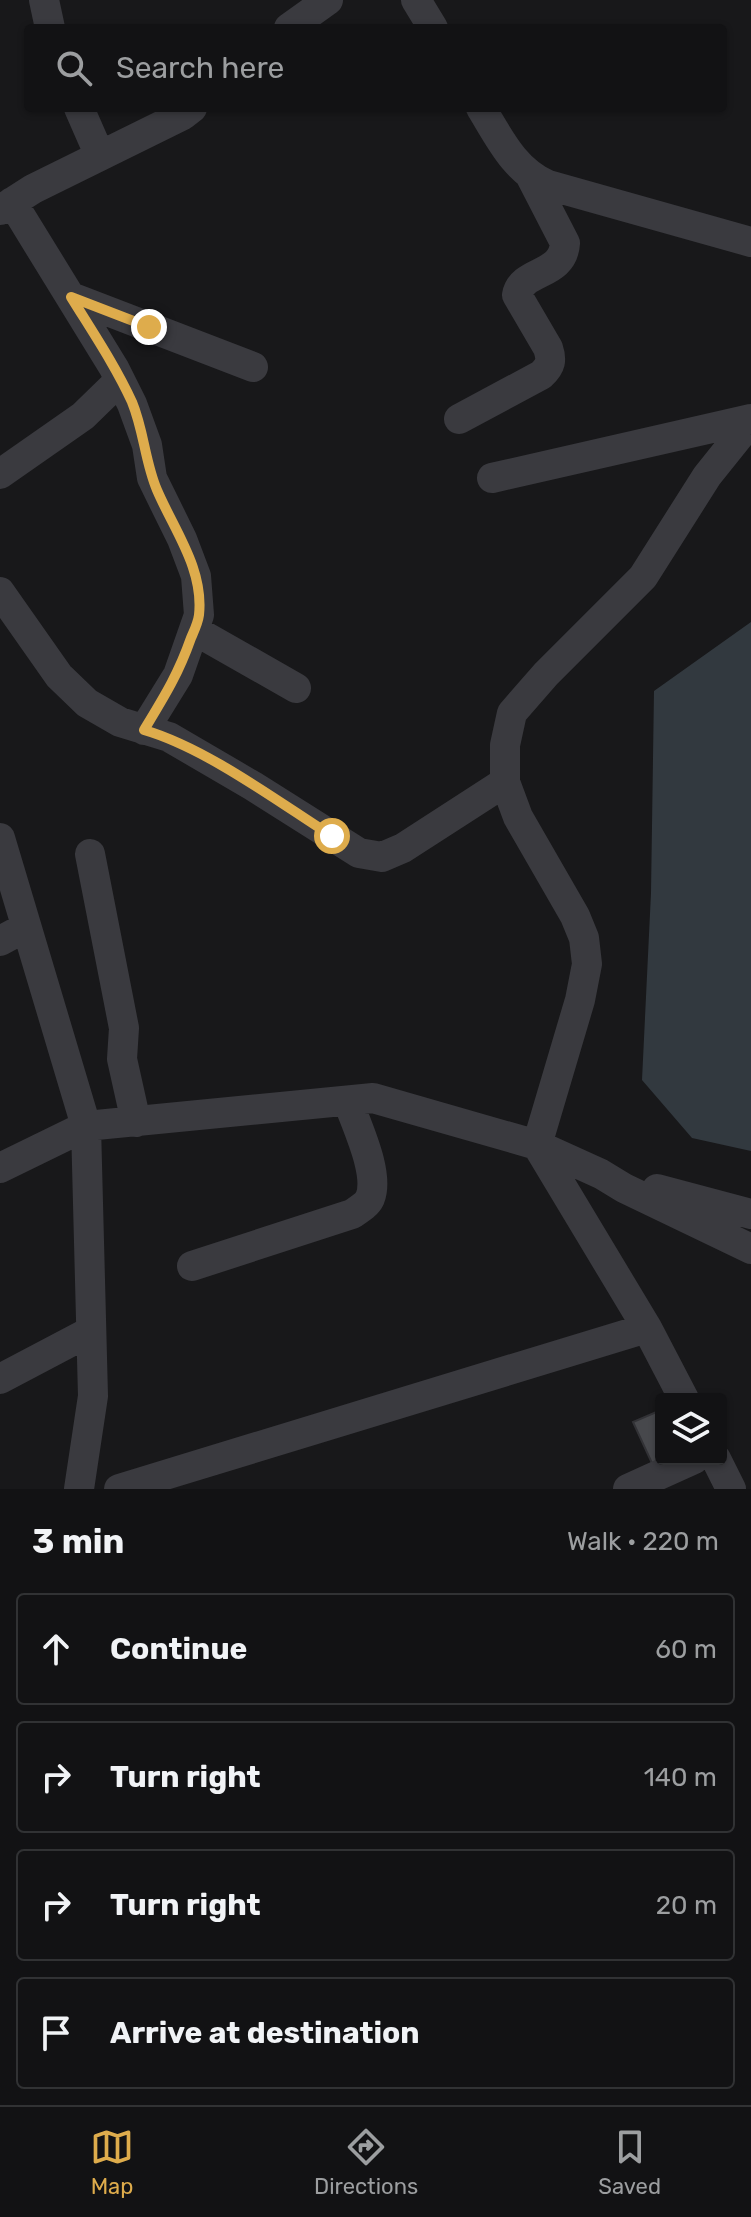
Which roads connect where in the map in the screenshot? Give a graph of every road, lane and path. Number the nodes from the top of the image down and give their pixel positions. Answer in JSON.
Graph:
{"nodes":[{"id":1,"x":44,"y":0,"type":"edge"},
{"id":2,"x":328,"y":0,"type":"edge"},
{"id":3,"x":416,"y":0,"type":"edge"},
{"id":4,"x":49,"y":24,"type":"edge"},
{"id":5,"x":295,"y":24,"type":"edge"},
{"id":6,"x":431,"y":24,"type":"edge"},
{"id":7,"x":81,"y":112,"type":"edge"},
{"id":8,"x":187,"y":112,"type":"edge"},
{"id":9,"x":484,"y":112,"type":"edge"},
{"id":10,"x":100,"y":156,"type":"junction"},
{"id":11,"x":531,"y":177,"type":"junction"},
{"id":12,"x":6,"y":206,"type":"edge"},
{"id":13,"x":749,"y":244,"type":"edge"},
{"id":14,"x":71,"y":297,"type":"junction"},
{"id":15,"x":253,"y":367,"type":"dead end"},
{"id":16,"x":120,"y":380,"type":"junction"},
{"id":17,"x":459,"y":419,"type":"dead end"},
{"id":18,"x":751,"y":420,"type":"edge"},
{"id":19,"x":0,"y":474,"type":"edge"},
{"id":20,"x":492,"y":478,"type":"dead end"},
{"id":21,"x":0,"y":592,"type":"edge"},
{"id":22,"x":194,"y":630,"type":"junction"},
{"id":23,"x":296,"y":688,"type":"dead end"},
{"id":24,"x":144,"y":730,"type":"junction"},
{"id":25,"x":505,"y":782,"type":"junction"},
{"id":26,"x":0,"y":838,"type":"edge"},
{"id":27,"x":90,"y":854,"type":"dead end"},
{"id":28,"x":13,"y":934,"type":"edge"},
{"id":29,"x":348,"y":1101,"type":"junction"},
{"id":30,"x":136,"y":1122,"type":"junction"},
{"id":31,"x":86,"y":1126,"type":"junction"},
{"id":32,"x":537,"y":1145,"type":"junction"},
{"id":33,"x":0,"y":1168,"type":"edge"},
{"id":34,"x":601,"y":1174,"type":"junction"},
{"id":35,"x":751,"y":1214,"type":"edge"},
{"id":36,"x":751,"y":1249,"type":"edge"},
{"id":37,"x":192,"y":1266,"type":"dead end"},
{"id":38,"x":647,"y":1328,"type":"junction"},
{"id":39,"x":91,"y":1331,"type":"junction"},
{"id":40,"x":0,"y":1379,"type":"edge"},
{"id":41,"x":681,"y":1393,"type":"edge"},
{"id":42,"x":681,"y":1465,"type":"edge"},
{"id":43,"x":719,"y":1465,"type":"edge"},
{"id":44,"x":195,"y":1478,"type":"edge"},
{"id":45,"x":79,"y":1489,"type":"edge"},
{"id":46,"x":119,"y":1489,"type":"edge"},
{"id":47,"x":628,"y":1489,"type":"edge"},
{"id":48,"x":731,"y":1489,"type":"edge"}],
"edges":[{"from":1,"to":4,"type":"street"},
{"from":2,"to":5,"type":"street"},
{"from":3,"to":6,"type":"street"},
{"from":7,"to":10,"type":"street"},
{"from":8,"to":10,"type":"street"},
{"from":9,"to":11,"type":"street"},
{"from":10,"to":12,"type":"street"},
{"from":11,"to":13,"type":"street"},
{"from":11,"to":17,"type":"street"},
{"from":12,"to":14,"type":"street"},
{"from":14,"to":15,"type":"street"},
{"from":14,"to":16,"type":"street"},
{"from":16,"to":19,"type":"street"},
{"from":16,"to":22,"type":"street"},
{"from":18,"to":20,"type":"street"},
{"from":18,"to":25,"type":"street"},
{"from":21,"to":24,"type":"street"},
{"from":22,"to":23,"type":"street"},
{"from":22,"to":24,"type":"street"},
{"from":24,"to":25,"type":"street"},
{"from":25,"to":32,"type":"street"},
{"from":26,"to":28,"type":"street"},
{"from":27,"to":30,"type":"street"},
{"from":28,"to":31,"type":"street"},
{"from":29,"to":30,"type":"street"},
{"from":29,"to":32,"type":"street"},
{"from":29,"to":37,"type":"street"},
{"from":30,"to":31,"type":"street"},
{"from":31,"to":33,"type":"street"},
{"from":31,"to":39,"type":"street"},
{"from":32,"to":34,"type":"street"},
{"from":32,"to":38,"type":"street"},
{"from":34,"to":35,"type":"street"},
{"from":34,"to":36,"type":"street"},
{"from":38,"to":41,"type":"street"},
{"from":38,"to":44,"type":"street"},
{"from":39,"to":40,"type":"street"},
{"from":39,"to":45,"type":"street"},
{"from":42,"to":47,"type":"street"},
{"from":43,"to":48,"type":"street"},
{"from":44,"to":46,"type":"street"}]}
